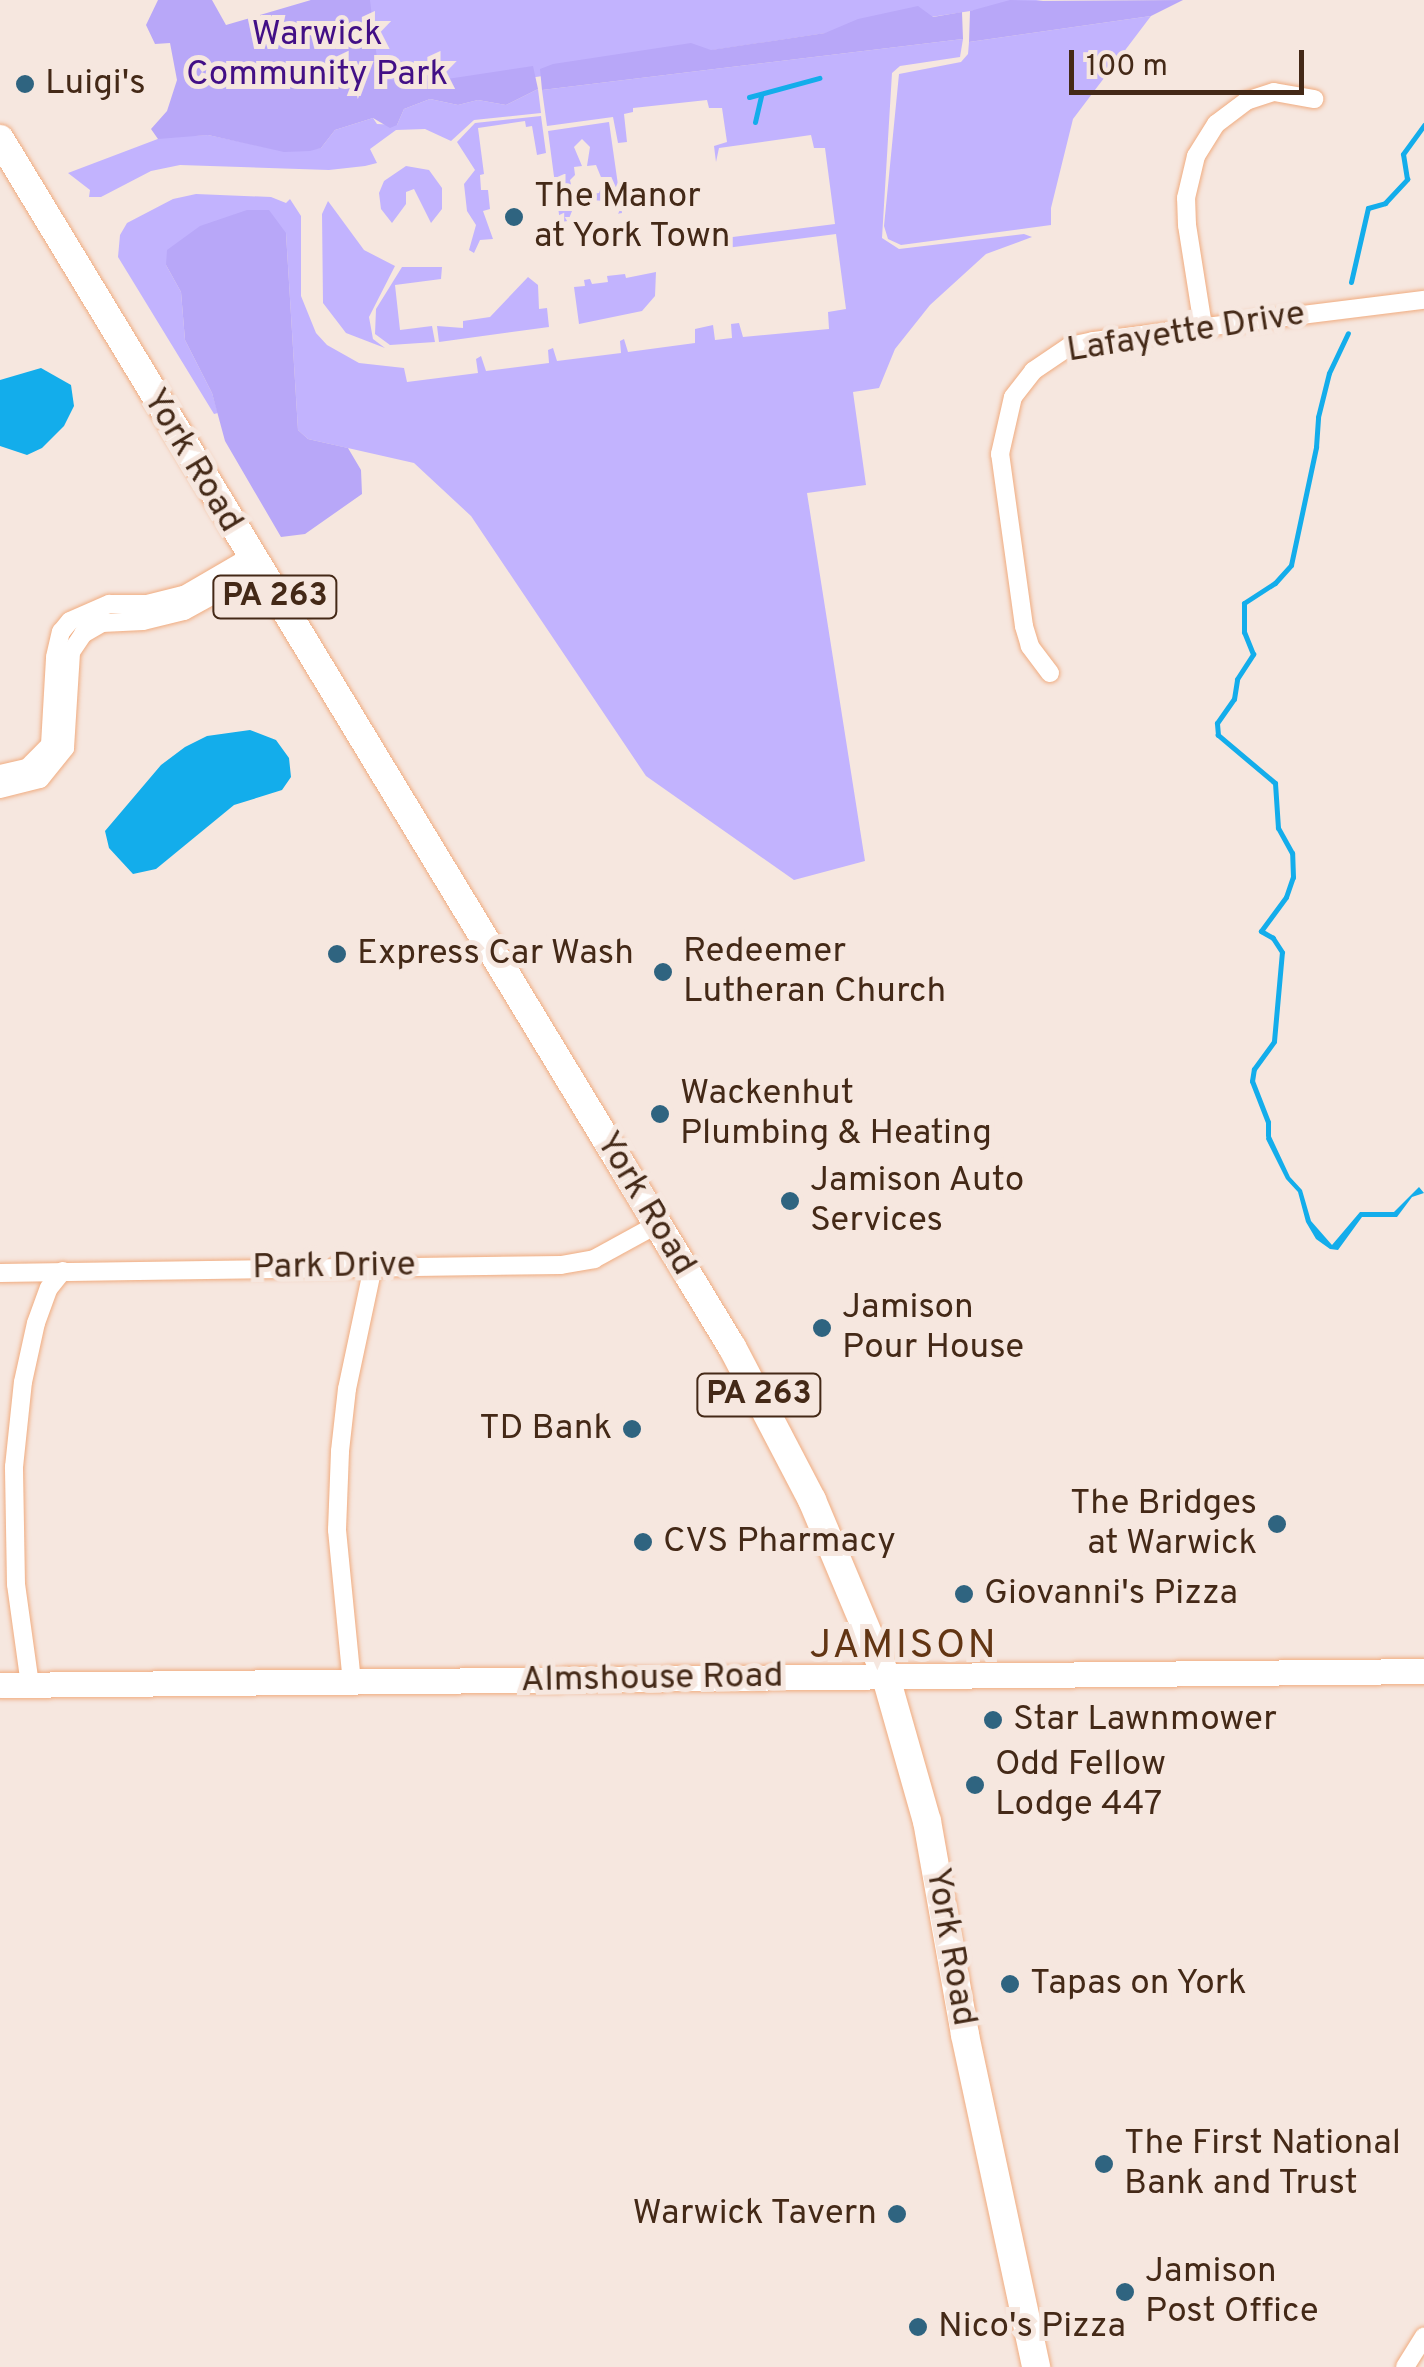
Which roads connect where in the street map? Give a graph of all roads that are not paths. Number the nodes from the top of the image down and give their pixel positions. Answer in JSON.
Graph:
{"nodes":[{"id":1,"x":1314,"y":99,"type":"dead end"},
{"id":2,"x":1,"y":140,"type":"edge"},
{"id":3,"x":1424,"y":300,"type":"edge"},
{"id":4,"x":1204,"y":326,"type":"junction"},
{"id":5,"x":255,"y":563,"type":"junction"},
{"id":6,"x":1050,"y":673,"type":"dead end"},
{"id":7,"x":0,"y":774,"type":"edge"},
{"id":8,"x":0,"y":788,"type":"edge"},
{"id":9,"x":658,"y":1224,"type":"junction"},
{"id":10,"x":373,"y":1267,"type":"junction"},
{"id":11,"x":63,"y":1271,"type":"junction"},
{"id":12,"x":0,"y":1273,"type":"edge"},
{"id":13,"x":1424,"y":1671,"type":"edge"},
{"id":14,"x":885,"y":1674,"type":"junction"},
{"id":15,"x":352,"y":1683,"type":"junction"},
{"id":16,"x":30,"y":1685,"type":"junction"},
{"id":17,"x":0,"y":1686,"type":"edge"},
{"id":18,"x":1424,"y":2337,"type":"edge"},
{"id":19,"x":1036,"y":2367,"type":"edge"},
{"id":20,"x":1405,"y":2367,"type":"edge"}],
"edges":[{"from":1,"to":4,"type":"street"},
{"from":2,"to":5,"type":"highway","name":"York Road","number":"PA 263"},
{"from":3,"to":4,"type":"street","name":"Lafayette Drive"},
{"from":4,"to":6,"type":"street","name":"Lafayette Drive"},
{"from":5,"to":7,"type":"street"},
{"from":5,"to":8,"type":"street"},
{"from":5,"to":9,"type":"highway","name":"York Road","number":"PA 263"},
{"from":9,"to":10,"type":"street","name":"Park Drive"},
{"from":9,"to":14,"type":"highway","name":"York Road","number":"PA 263"},
{"from":10,"to":11,"type":"street","name":"Park Drive"},
{"from":10,"to":15,"type":"street"},
{"from":11,"to":12,"type":"street","name":"Park Drive"},
{"from":11,"to":16,"type":"street"},
{"from":13,"to":14,"type":"main road","name":"Almshouse Road"},
{"from":14,"to":15,"type":"main road","name":"Almshouse Road"},
{"from":14,"to":19,"type":"highway","name":"York Road","number":"PA 263"},
{"from":15,"to":16,"type":"main road","name":"Almshouse Road"},
{"from":16,"to":17,"type":"main road","name":"Almshouse Road"},
{"from":18,"to":20,"type":"street"}]}
